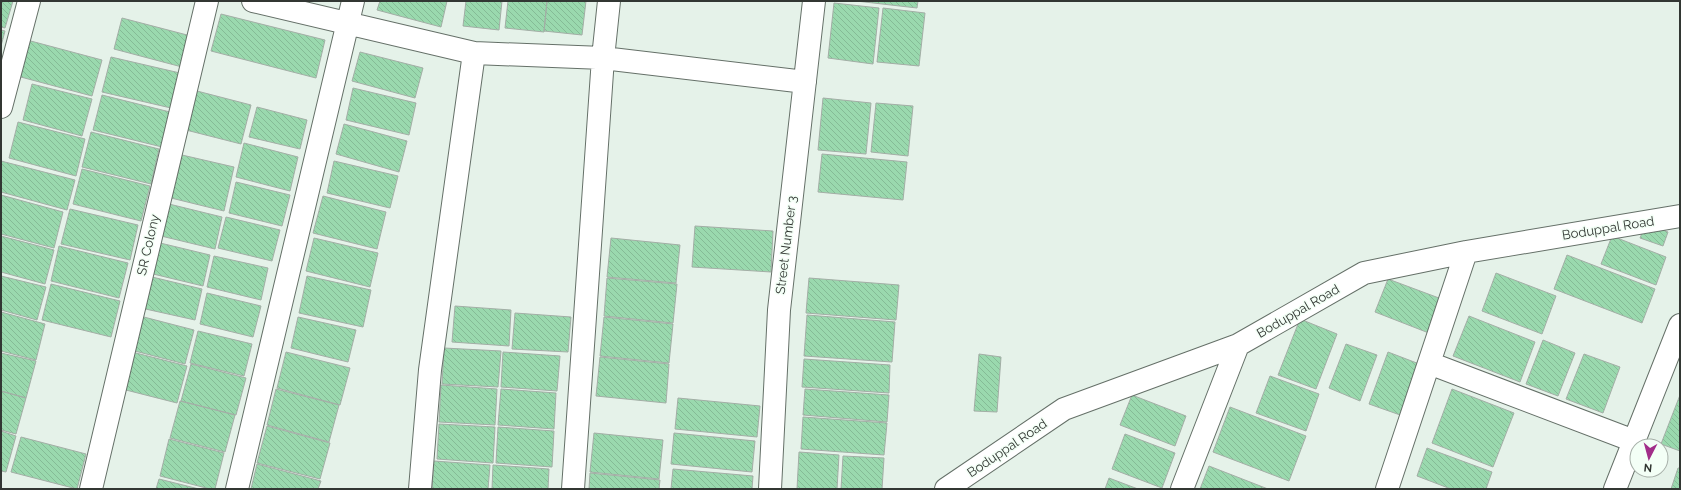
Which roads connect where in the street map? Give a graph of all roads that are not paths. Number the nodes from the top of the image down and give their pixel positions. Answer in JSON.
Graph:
{"nodes":[{"id":1,"x":29,"y":1,"type":"edge"},
{"id":2,"x":207,"y":1,"type":"edge"},
{"id":3,"x":253,"y":1,"type":"edge"},
{"id":4,"x":353,"y":1,"type":"edge"},
{"id":5,"x":609,"y":1,"type":"edge"},
{"id":6,"x":814,"y":1,"type":"edge"},
{"id":7,"x":347,"y":24,"type":"junction"},
{"id":8,"x":474,"y":52,"type":"junction"},
{"id":9,"x":603,"y":58,"type":"junction"},
{"id":10,"x":805,"y":82,"type":"junction"},
{"id":11,"x":1,"y":107,"type":"edge"},
{"id":12,"x":1680,"y":216,"type":"edge"},
{"id":13,"x":1466,"y":252,"type":"junction"},
{"id":14,"x":1680,"y":325,"type":"edge"},
{"id":15,"x":1238,"y":345,"type":"junction"},
{"id":16,"x":1429,"y":363,"type":"junction"},
{"id":17,"x":1635,"y":438,"type":"edge"},
{"id":18,"x":1629,"y":439,"type":"edge"},
{"id":19,"x":1629,"y":454,"type":"edge"},
{"id":20,"x":91,"y":489,"type":"edge"},
{"id":21,"x":237,"y":489,"type":"edge"},
{"id":22,"x":420,"y":489,"type":"edge"},
{"id":23,"x":573,"y":489,"type":"edge"},
{"id":24,"x":770,"y":489,"type":"edge"},
{"id":25,"x":946,"y":489,"type":"edge"},
{"id":26,"x":1182,"y":489,"type":"edge"},
{"id":27,"x":1387,"y":489,"type":"edge"},
{"id":28,"x":1615,"y":489,"type":"edge"}],
"edges":[{"from":1,"to":11,"type":"street"},
{"from":2,"to":20,"type":"street","name":"SR Colony"},
{"from":3,"to":7,"type":"street"},
{"from":4,"to":7,"type":"street"},
{"from":5,"to":9,"type":"street"},
{"from":6,"to":10,"type":"street","name":"Street Number 3"},
{"from":7,"to":8,"type":"street"},
{"from":7,"to":21,"type":"street"},
{"from":8,"to":9,"type":"street"},
{"from":8,"to":22,"type":"street"},
{"from":9,"to":10,"type":"street"},
{"from":9,"to":23,"type":"street"},
{"from":10,"to":24,"type":"street","name":"Street Number 3"},
{"from":12,"to":13,"type":"street","name":"Boduppal Road"},
{"from":13,"to":15,"type":"street","name":"Boduppal Road"},
{"from":13,"to":16,"type":"street"},
{"from":14,"to":17,"type":"street"},
{"from":15,"to":25,"type":"street","name":"Boduppal Road"},
{"from":15,"to":26,"type":"street"},
{"from":16,"to":18,"type":"street"},
{"from":16,"to":27,"type":"street"},
{"from":19,"to":28,"type":"street"}]}
